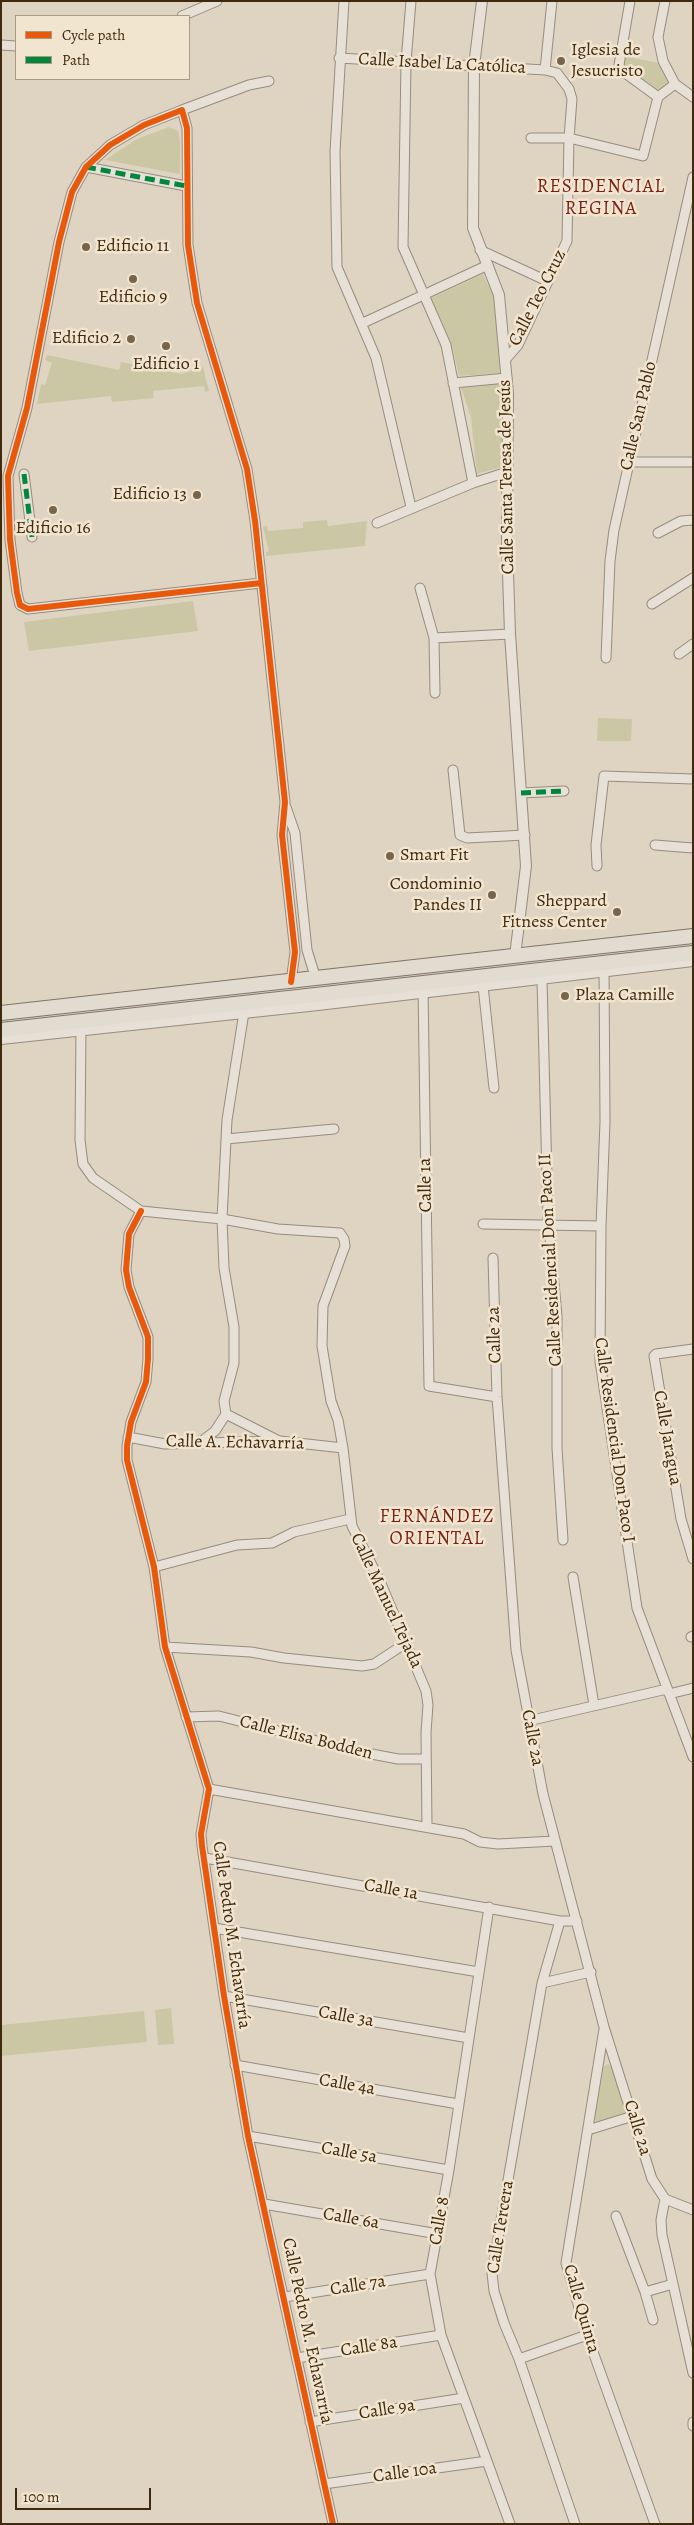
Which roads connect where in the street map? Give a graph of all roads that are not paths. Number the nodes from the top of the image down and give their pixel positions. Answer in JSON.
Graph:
{"nodes":[{"id":1,"x":217,"y":1,"type":"edge"},
{"id":2,"x":344,"y":1,"type":"edge"},
{"id":3,"x":411,"y":1,"type":"edge"},
{"id":4,"x":482,"y":1,"type":"edge"},
{"id":5,"x":552,"y":1,"type":"edge"},
{"id":6,"x":630,"y":1,"type":"edge"},
{"id":7,"x":665,"y":1,"type":"edge"},
{"id":8,"x":184,"y":15,"type":"edge"},
{"id":9,"x":1,"y":45,"type":"edge"},
{"id":10,"x":15,"y":46,"type":"edge"},
{"id":11,"x":339,"y":58,"type":"junction"},
{"id":12,"x":406,"y":62,"type":"junction"},
{"id":13,"x":474,"y":66,"type":"junction"},
{"id":14,"x":545,"y":70,"type":"junction"},
{"id":15,"x":269,"y":80,"type":"dead end"},
{"id":16,"x":675,"y":84,"type":"junction"},
{"id":17,"x":658,"y":97,"type":"junction"},
{"id":18,"x":693,"y":97,"type":"edge"},
{"id":19,"x":182,"y":110,"type":"junction"},
{"id":20,"x":532,"y":138,"type":"dead end"},
{"id":21,"x":569,"y":138,"type":"junction"},
{"id":22,"x":86,"y":166,"type":"junction"},
{"id":23,"x":693,"y":176,"type":"edge"},
{"id":24,"x":186,"y":186,"type":"junction"},
{"id":25,"x":480,"y":250,"type":"junction"},
{"id":26,"x":488,"y":265,"type":"junction"},
{"id":27,"x":547,"y":281,"type":"junction"},
{"id":28,"x":423,"y":296,"type":"junction"},
{"id":29,"x":363,"y":323,"type":"junction"},
{"id":30,"x":506,"y":359,"type":"junction"},
{"id":31,"x":507,"y":378,"type":"junction"},
{"id":32,"x":453,"y":383,"type":"junction"},
{"id":33,"x":629,"y":462,"type":"junction"},
{"id":34,"x":693,"y":462,"type":"edge"},
{"id":35,"x":507,"y":472,"type":"junction"},
{"id":36,"x":24,"y":474,"type":"dead end"},
{"id":37,"x":5,"y":476,"type":"edge"},
{"id":38,"x":473,"y":482,"type":"junction"},
{"id":39,"x":411,"y":507,"type":"junction"},
{"id":40,"x":693,"y":520,"type":"edge"},
{"id":41,"x":376,"y":523,"type":"dead end"},
{"id":42,"x":658,"y":533,"type":"dead end"},
{"id":43,"x":32,"y":537,"type":"dead end"},
{"id":44,"x":6,"y":540,"type":"edge"},
{"id":45,"x":693,"y":578,"type":"edge"},
{"id":46,"x":261,"y":584,"type":"junction"},
{"id":47,"x":420,"y":588,"type":"dead end"},
{"id":48,"x":652,"y":604,"type":"dead end"},
{"id":49,"x":510,"y":634,"type":"junction"},
{"id":50,"x":434,"y":638,"type":"junction"},
{"id":51,"x":693,"y":644,"type":"edge"},
{"id":52,"x":678,"y":654,"type":"dead end"},
{"id":53,"x":606,"y":658,"type":"dead end"},
{"id":54,"x":435,"y":692,"type":"dead end"},
{"id":55,"x":453,"y":770,"type":"dead end"},
{"id":56,"x":693,"y":779,"type":"edge"},
{"id":57,"x":564,"y":791,"type":"dead end"},
{"id":58,"x":521,"y":793,"type":"junction"},
{"id":59,"x":284,"y":802,"type":"junction"},
{"id":60,"x":295,"y":833,"type":"junction"},
{"id":61,"x":282,"y":835,"type":"junction"},
{"id":62,"x":525,"y":835,"type":"junction"},
{"id":63,"x":655,"y":845,"type":"dead end"},
{"id":64,"x":693,"y":848,"type":"edge"},
{"id":65,"x":597,"y":866,"type":"dead end"},
{"id":66,"x":693,"y":936,"type":"edge"},
{"id":67,"x":693,"y":953,"type":"edge"},
{"id":68,"x":515,"y":956,"type":"junction"},
{"id":69,"x":693,"y":962,"type":"edge"},
{"id":70,"x":604,"y":968,"type":"junction"},
{"id":71,"x":316,"y":979,"type":"junction"},
{"id":72,"x":542,"y":979,"type":"junction"},
{"id":73,"x":291,"y":982,"type":"junction"},
{"id":74,"x":483,"y":986,"type":"junction"},
{"id":75,"x":423,"y":988,"type":"junction"},
{"id":76,"x":244,"y":1008,"type":"junction"},
{"id":77,"x":1,"y":1014,"type":"edge"},
{"id":78,"x":81,"y":1026,"type":"junction"},
{"id":79,"x":1,"y":1030,"type":"edge"},
{"id":80,"x":1,"y":1039,"type":"edge"},
{"id":81,"x":494,"y":1088,"type":"dead end"},
{"id":82,"x":334,"y":1129,"type":"dead end"},
{"id":83,"x":226,"y":1139,"type":"junction"},
{"id":84,"x":141,"y":1211,"type":"junction"},
{"id":85,"x":222,"y":1219,"type":"junction"},
{"id":86,"x":483,"y":1224,"type":"dead end"},
{"id":87,"x":550,"y":1226,"type":"junction"},
{"id":88,"x":601,"y":1226,"type":"junction"},
{"id":89,"x":493,"y":1258,"type":"dead end"},
{"id":90,"x":693,"y":1349,"type":"edge"},
{"id":91,"x":497,"y":1398,"type":"junction"},
{"id":92,"x":226,"y":1414,"type":"junction"},
{"id":93,"x":128,"y":1437,"type":"junction"},
{"id":94,"x":280,"y":1441,"type":"junction"},
{"id":95,"x":198,"y":1444,"type":"junction"},
{"id":96,"x":343,"y":1448,"type":"junction"},
{"id":97,"x":350,"y":1519,"type":"junction"},
{"id":98,"x":563,"y":1540,"type":"dead end"},
{"id":99,"x":693,"y":1559,"type":"edge"},
{"id":100,"x":154,"y":1567,"type":"junction"},
{"id":101,"x":573,"y":1577,"type":"dead end"},
{"id":102,"x":406,"y":1643,"type":"junction"},
{"id":103,"x":165,"y":1647,"type":"junction"},
{"id":104,"x":693,"y":1688,"type":"edge"},
{"id":105,"x":668,"y":1692,"type":"junction"},
{"id":106,"x":594,"y":1706,"type":"junction"},
{"id":107,"x":186,"y":1717,"type":"junction"},
{"id":108,"x":528,"y":1721,"type":"junction"},
{"id":109,"x":693,"y":1757,"type":"edge"},
{"id":110,"x":426,"y":1759,"type":"junction"},
{"id":111,"x":209,"y":1789,"type":"junction"},
{"id":112,"x":427,"y":1827,"type":"junction"},
{"id":113,"x":556,"y":1841,"type":"junction"},
{"id":114,"x":205,"y":1858,"type":"junction"},
{"id":115,"x":489,"y":1907,"type":"junction"},
{"id":116,"x":576,"y":1921,"type":"junction"},
{"id":117,"x":560,"y":1922,"type":"junction"},
{"id":118,"x":214,"y":1928,"type":"junction"},
{"id":119,"x":479,"y":1972,"type":"junction"},
{"id":120,"x":591,"y":1972,"type":"junction"},
{"id":121,"x":542,"y":1983,"type":"junction"},
{"id":122,"x":224,"y":1996,"type":"junction"},
{"id":123,"x":604,"y":2026,"type":"junction"},
{"id":124,"x":468,"y":2038,"type":"junction"},
{"id":125,"x":235,"y":2065,"type":"junction"},
{"id":126,"x":458,"y":2104,"type":"junction"},
{"id":127,"x":633,"y":2116,"type":"junction"},
{"id":128,"x":588,"y":2130,"type":"junction"},
{"id":129,"x":248,"y":2136,"type":"junction"},
{"id":130,"x":449,"y":2170,"type":"junction"},
{"id":131,"x":665,"y":2199,"type":"junction"},
{"id":132,"x":264,"y":2204,"type":"junction"},
{"id":133,"x":693,"y":2210,"type":"edge"},
{"id":134,"x":616,"y":2216,"type":"dead end"},
{"id":135,"x":438,"y":2234,"type":"junction"},
{"id":136,"x":430,"y":2274,"type":"junction"},
{"id":137,"x":673,"y":2284,"type":"junction"},
{"id":138,"x":645,"y":2292,"type":"junction"},
{"id":139,"x":285,"y":2297,"type":"junction"},
{"id":140,"x":652,"y":2320,"type":"dead end"},
{"id":141,"x":441,"y":2335,"type":"junction"},
{"id":142,"x":588,"y":2335,"type":"junction"},
{"id":143,"x":297,"y":2358,"type":"junction"},
{"id":144,"x":519,"y":2359,"type":"junction"},
{"id":145,"x":693,"y":2372,"type":"edge"},
{"id":146,"x":464,"y":2398,"type":"junction"},
{"id":147,"x":310,"y":2422,"type":"junction"},
{"id":148,"x":693,"y":2422,"type":"edge"},
{"id":149,"x":693,"y":2426,"type":"edge"},
{"id":150,"x":487,"y":2461,"type":"junction"},
{"id":151,"x":324,"y":2484,"type":"junction"},
{"id":152,"x":333,"y":2524,"type":"edge"},
{"id":153,"x":509,"y":2524,"type":"edge"},
{"id":154,"x":575,"y":2524,"type":"edge"},
{"id":155,"x":655,"y":2524,"type":"edge"}],
"edges":[{"from":1,"to":8,"type":"street"},
{"from":2,"to":11,"type":"street"},
{"from":3,"to":12,"type":"street"},
{"from":4,"to":13,"type":"street","name":"Calle Santa Teresa de Jesús"},
{"from":5,"to":14,"type":"street"},
{"from":6,"to":17,"type":"street"},
{"from":7,"to":16,"type":"street"},
{"from":9,"to":10,"type":"street"},
{"from":11,"to":12,"type":"street","name":"Calle Isabel La Católica"},
{"from":11,"to":29,"type":"street"},
{"from":12,"to":13,"type":"street","name":"Calle Isabel La Católica"},
{"from":12,"to":28,"type":"street"},
{"from":13,"to":14,"type":"street","name":"Calle Isabel La Católica"},
{"from":13,"to":25,"type":"street","name":"Calle Santa Teresa de Jesús"},
{"from":14,"to":21,"type":"street","name":"Calle Teo Cruz"},
{"from":15,"to":19,"type":"street"},
{"from":16,"to":17,"type":"street"},
{"from":16,"to":18,"type":"street"},
{"from":17,"to":21,"type":"street"},
{"from":19,"to":22,"type":"street"},
{"from":19,"to":24,"type":"street"},
{"from":20,"to":21,"type":"street"},
{"from":21,"to":27,"type":"street","name":"Calle Teo Cruz"},
{"from":22,"to":24,"type":"street"},
{"from":22,"to":37,"type":"street"},
{"from":23,"to":33,"type":"street","name":"Calle San Pablo"},
{"from":24,"to":46,"type":"street"},
{"from":25,"to":26,"type":"street","name":"Calle Santa Teresa de Jesús"},
{"from":25,"to":27,"type":"street"},
{"from":26,"to":28,"type":"street"},
{"from":26,"to":30,"type":"street","name":"Calle Santa Teresa de Jesús"},
{"from":27,"to":30,"type":"street","name":"Calle Teo Cruz"},
{"from":28,"to":29,"type":"street"},
{"from":28,"to":32,"type":"street"},
{"from":29,"to":39,"type":"street"},
{"from":30,"to":31,"type":"street","name":"Calle Santa Teresa de Jesús"},
{"from":31,"to":32,"type":"street"},
{"from":31,"to":35,"type":"street","name":"Calle Santa Teresa de Jesús"},
{"from":32,"to":38,"type":"street"},
{"from":33,"to":34,"type":"street"},
{"from":33,"to":53,"type":"street","name":"Calle San Pablo"},
{"from":35,"to":38,"type":"street"},
{"from":35,"to":49,"type":"street","name":"Calle Santa Teresa de Jesús"},
{"from":36,"to":43,"type":"street"},
{"from":37,"to":44,"type":"street"},
{"from":38,"to":39,"type":"street"},
{"from":39,"to":41,"type":"street"},
{"from":40,"to":42,"type":"street"},
{"from":44,"to":46,"type":"street"},
{"from":45,"to":48,"type":"street"},
{"from":46,"to":59,"type":"street"},
{"from":47,"to":50,"type":"street"},
{"from":49,"to":50,"type":"street"},
{"from":49,"to":58,"type":"street","name":"Calle Santa Teresa de Jesús"},
{"from":50,"to":54,"type":"street"},
{"from":51,"to":52,"type":"street"},
{"from":55,"to":62,"type":"street"},
{"from":56,"to":65,"type":"street"},
{"from":57,"to":58,"type":"street"},
{"from":58,"to":62,"type":"street","name":"Calle Santa Teresa de Jesús"},
{"from":59,"to":60,"type":"street"},
{"from":59,"to":61,"type":"street"},
{"from":60,"to":61,"type":"street"},
{"from":60,"to":71,"type":"street"},
{"from":61,"to":73,"type":"street"},
{"from":62,"to":68,"type":"street","name":"Calle Santa Teresa de Jesús"},
{"from":63,"to":64,"type":"street"},
{"from":66,"to":68,"type":"main road"},
{"from":67,"to":70,"type":"main road"},
{"from":68,"to":71,"type":"main road"},
{"from":69,"to":70,"type":"street"},
{"from":70,"to":72,"type":"street"},
{"from":70,"to":75,"type":"main road"},
{"from":70,"to":88,"type":"street","name":"Calle Residencial Don Paco I"},
{"from":71,"to":73,"type":"main road"},
{"from":72,"to":74,"type":"street"},
{"from":72,"to":87,"type":"street","name":"Calle Residencial Don Paco II"},
{"from":73,"to":77,"type":"main road"},
{"from":74,"to":75,"type":"street"},
{"from":74,"to":81,"type":"street"},
{"from":75,"to":76,"type":"main road"},
{"from":75,"to":91,"type":"street","name":"Calle 1a"},
{"from":76,"to":78,"type":"main road"},
{"from":76,"to":83,"type":"street"},
{"from":78,"to":79,"type":"main road"},
{"from":78,"to":80,"type":"street"},
{"from":78,"to":84,"type":"street"},
{"from":82,"to":83,"type":"street"},
{"from":83,"to":85,"type":"street"},
{"from":84,"to":85,"type":"street"},
{"from":84,"to":93,"type":"street","name":"Calle Pedro M. Echavarría"},
{"from":85,"to":92,"type":"street"},
{"from":85,"to":96,"type":"street","name":"Calle Manuel Tejada"},
{"from":86,"to":87,"type":"street"},
{"from":87,"to":88,"type":"street"},
{"from":87,"to":98,"type":"street","name":"Calle Residencial Don Paco II"},
{"from":88,"to":105,"type":"street","name":"Calle Residencial Don Paco I"},
{"from":89,"to":91,"type":"street","name":"Calle 2a"},
{"from":90,"to":99,"type":"street","name":"Calle Jaragua"},
{"from":91,"to":108,"type":"street","name":"Calle 2a"},
{"from":92,"to":94,"type":"street"},
{"from":92,"to":95,"type":"street"},
{"from":93,"to":95,"type":"street","name":"Calle A. Echavarría"},
{"from":93,"to":100,"type":"street","name":"Calle Pedro M. Echavarría"},
{"from":94,"to":95,"type":"street","name":"Calle A. Echavarría"},
{"from":94,"to":96,"type":"street","name":"Calle A. Echavarría"},
{"from":96,"to":97,"type":"street","name":"Calle Manuel Tejada"},
{"from":97,"to":100,"type":"street"},
{"from":97,"to":102,"type":"street","name":"Calle Manuel Tejada"},
{"from":100,"to":103,"type":"street","name":"Calle Pedro M. Echavarría"},
{"from":101,"to":106,"type":"street"},
{"from":102,"to":103,"type":"street"},
{"from":102,"to":110,"type":"street","name":"Calle Manuel Tejada"},
{"from":103,"to":107,"type":"street","name":"Calle Pedro M. Echavarría"},
{"from":104,"to":105,"type":"street"},
{"from":105,"to":106,"type":"street"},
{"from":105,"to":109,"type":"street","name":"Calle Residencial Don Paco I"},
{"from":106,"to":108,"type":"street"},
{"from":107,"to":110,"type":"street","name":"Calle Elisa Bodden"},
{"from":107,"to":111,"type":"street","name":"Calle Pedro M. Echavarría"},
{"from":108,"to":113,"type":"street","name":"Calle 2a"},
{"from":110,"to":112,"type":"street","name":"Calle Manuel Tejada"},
{"from":111,"to":112,"type":"street"},
{"from":111,"to":114,"type":"street","name":"Calle Pedro M. Echavarría"},
{"from":112,"to":113,"type":"street"},
{"from":113,"to":116,"type":"street","name":"Calle 2a"},
{"from":114,"to":115,"type":"street","name":"Calle 1a"},
{"from":114,"to":118,"type":"street","name":"Calle Pedro M. Echavarría"},
{"from":115,"to":117,"type":"street","name":"Calle 1a"},
{"from":115,"to":119,"type":"street","name":"Calle 8"},
{"from":116,"to":117,"type":"street","name":"Calle 1a"},
{"from":116,"to":120,"type":"street","name":"Calle 2a"},
{"from":117,"to":121,"type":"street","name":"Calle Tercera"},
{"from":118,"to":119,"type":"street"},
{"from":118,"to":122,"type":"street","name":"Calle Pedro M. Echavarría"},
{"from":119,"to":124,"type":"street","name":"Calle 8"},
{"from":120,"to":121,"type":"street"},
{"from":120,"to":123,"type":"street","name":"Calle 2a"},
{"from":121,"to":144,"type":"street","name":"Calle Tercera"},
{"from":122,"to":124,"type":"street","name":"Calle 3a"},
{"from":122,"to":125,"type":"street","name":"Calle Pedro M. Echavarría"},
{"from":123,"to":127,"type":"street","name":"Calle 2a"},
{"from":123,"to":128,"type":"street","name":"Calle Quinta"},
{"from":124,"to":126,"type":"street","name":"Calle 8"},
{"from":125,"to":126,"type":"street","name":"Calle 4a"},
{"from":125,"to":129,"type":"street","name":"Calle Pedro M. Echavarría"},
{"from":126,"to":130,"type":"street","name":"Calle 8"},
{"from":127,"to":128,"type":"street"},
{"from":127,"to":131,"type":"street","name":"Calle 2a"},
{"from":128,"to":142,"type":"street","name":"Calle Quinta"},
{"from":129,"to":130,"type":"street","name":"Calle 5a"},
{"from":129,"to":132,"type":"street","name":"Calle Pedro M. Echavarría"},
{"from":130,"to":135,"type":"street","name":"Calle 8"},
{"from":131,"to":133,"type":"street"},
{"from":131,"to":137,"type":"street"},
{"from":132,"to":135,"type":"street","name":"Calle 6a"},
{"from":132,"to":139,"type":"street","name":"Calle Pedro M. Echavarría"},
{"from":134,"to":138,"type":"street"},
{"from":135,"to":136,"type":"street","name":"Calle 8"},
{"from":136,"to":139,"type":"street","name":"Calle 7a"},
{"from":136,"to":141,"type":"street","name":"Calle 8"},
{"from":137,"to":138,"type":"street"},
{"from":137,"to":145,"type":"street"},
{"from":138,"to":140,"type":"street"},
{"from":139,"to":143,"type":"street","name":"Calle Pedro M. Echavarría"},
{"from":141,"to":143,"type":"street","name":"Calle 8a"},
{"from":141,"to":146,"type":"street","name":"Calle 8"},
{"from":142,"to":144,"type":"street"},
{"from":142,"to":155,"type":"street","name":"Calle Quinta"},
{"from":143,"to":147,"type":"street","name":"Calle Pedro M. Echavarría"},
{"from":144,"to":154,"type":"street","name":"Calle Tercera"},
{"from":146,"to":147,"type":"street","name":"Calle 9a"},
{"from":146,"to":150,"type":"street","name":"Calle 8"},
{"from":147,"to":151,"type":"street","name":"Calle Pedro M. Echavarría"},
{"from":148,"to":149,"type":"street"},
{"from":150,"to":151,"type":"street","name":"Calle 10a"},
{"from":150,"to":153,"type":"street","name":"Calle 8"},
{"from":151,"to":152,"type":"street","name":"Calle Pedro M. Echavarría"}]}
